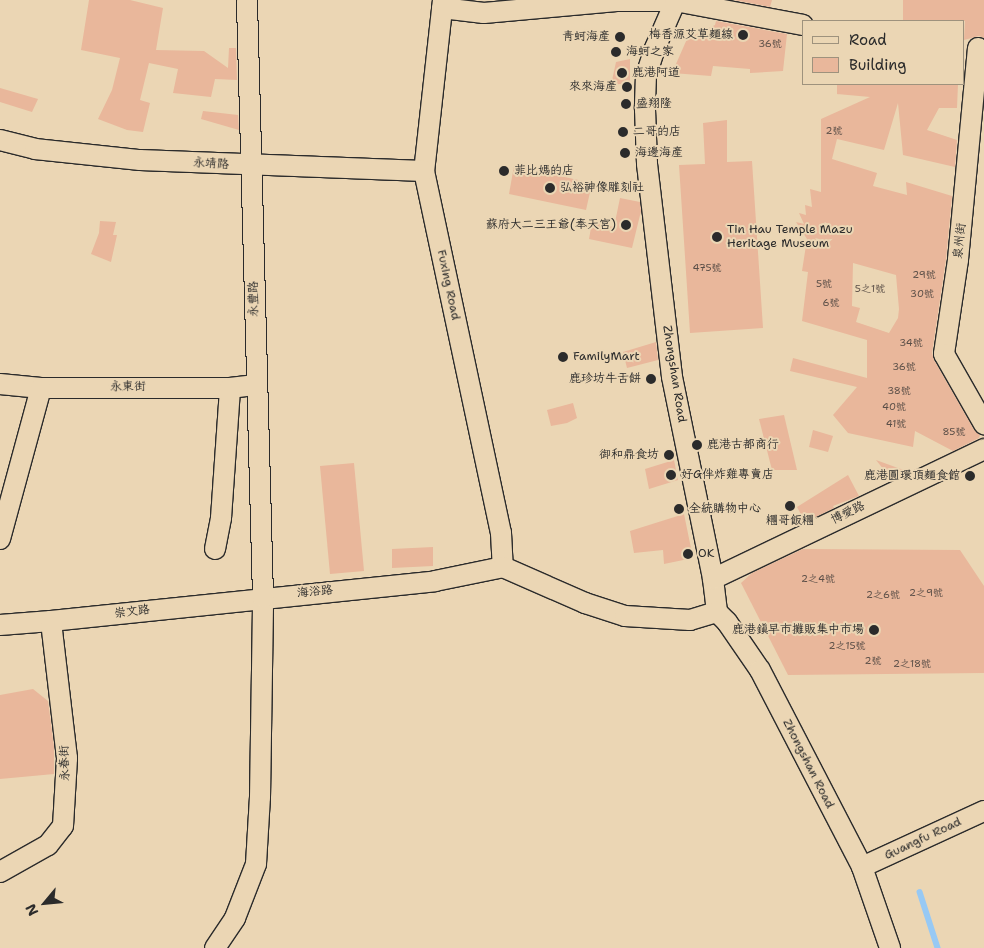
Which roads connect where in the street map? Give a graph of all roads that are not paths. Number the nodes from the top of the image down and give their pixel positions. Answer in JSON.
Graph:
{"nodes":[{"id":1,"x":246,"y":0,"type":"edge"},
{"id":2,"x":676,"y":0,"type":"edge"},
{"id":3,"x":442,"y":4,"type":"edge"},
{"id":4,"x":802,"y":26,"type":"edge"},
{"id":5,"x":975,"y":47,"type":"edge"},
{"id":6,"x":0,"y":140,"type":"edge"},
{"id":7,"x":251,"y":166,"type":"junction"},
{"id":8,"x":424,"y":171,"type":"junction"},
{"id":9,"x":0,"y":384,"type":"edge"},
{"id":10,"x":256,"y":385,"type":"junction"},
{"id":11,"x":41,"y":388,"type":"junction"},
{"id":12,"x":230,"y":388,"type":"junction"},
{"id":13,"x":984,"y":424,"type":"edge"},
{"id":14,"x":984,"y":450,"type":"edge"},
{"id":15,"x":0,"y":539,"type":"edge"},
{"id":16,"x":215,"y":549,"type":"dead end"},
{"id":17,"x":503,"y":567,"type":"junction"},
{"id":18,"x":713,"y":579,"type":"junction"},
{"id":19,"x":263,"y":597,"type":"junction"},
{"id":20,"x":717,"y":612,"type":"junction"},
{"id":21,"x":51,"y":622,"type":"junction"},
{"id":22,"x":0,"y":625,"type":"edge"},
{"id":23,"x":984,"y":810,"type":"edge"},
{"id":24,"x":862,"y":867,"type":"junction"},
{"id":25,"x":0,"y":872,"type":"edge"},
{"id":26,"x":214,"y":948,"type":"edge"},
{"id":27,"x":890,"y":948,"type":"edge"}],
"edges":[{"from":1,"to":7,"type":"street","name":"永豐路"},
{"from":2,"to":3,"type":"street"},
{"from":2,"to":4,"type":"street"},
{"from":2,"to":18,"type":"street","name":"Zhongshan Road"},
{"from":3,"to":8,"type":"street","name":"Fuxing Road"},
{"from":5,"to":13,"type":"street","name":"泉州街"},
{"from":6,"to":7,"type":"street","name":"永靖路"},
{"from":7,"to":8,"type":"street","name":"永靖路"},
{"from":7,"to":10,"type":"street","name":"永豐路"},
{"from":8,"to":17,"type":"street","name":"Fuxing Road"},
{"from":9,"to":11,"type":"street","name":"永東街"},
{"from":10,"to":12,"type":"street","name":"永東街"},
{"from":10,"to":19,"type":"street","name":"永豐路"},
{"from":11,"to":12,"type":"street","name":"永東街"},
{"from":11,"to":15,"type":"street"},
{"from":12,"to":16,"type":"street"},
{"from":14,"to":18,"type":"street","name":"博愛路"},
{"from":17,"to":19,"type":"street","name":"海浴路"},
{"from":17,"to":20,"type":"street"},
{"from":18,"to":20,"type":"street","name":"Zhongshan Road"},
{"from":19,"to":21,"type":"street","name":"崇文路"},
{"from":19,"to":26,"type":"street"},
{"from":20,"to":24,"type":"street","name":"Zhongshan Road"},
{"from":21,"to":22,"type":"street","name":"崇文路"},
{"from":21,"to":25,"type":"street","name":"永春街"},
{"from":23,"to":24,"type":"street","name":"Guangfu Road"},
{"from":24,"to":27,"type":"street","name":"Zhongshan Road"}]}
